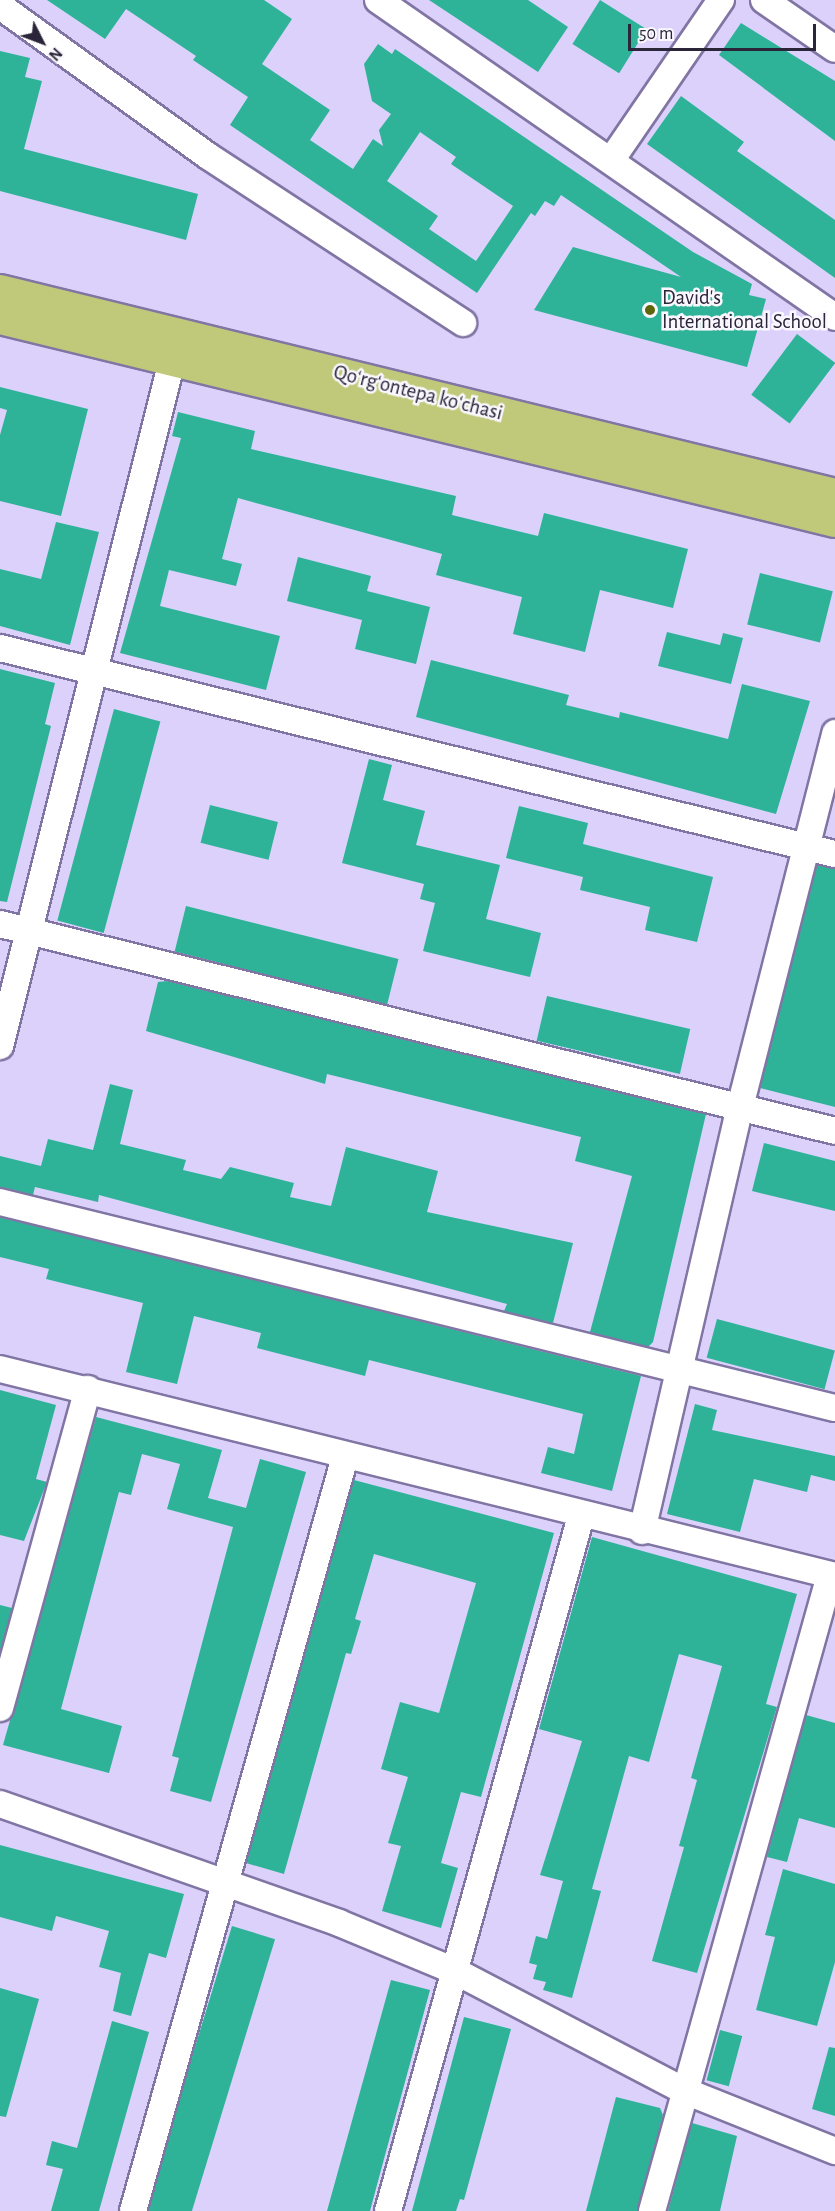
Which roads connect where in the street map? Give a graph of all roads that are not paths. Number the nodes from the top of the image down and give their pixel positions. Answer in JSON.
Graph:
{"nodes":[{"id":1,"x":378,"y":0,"type":"edge"},
{"id":2,"x":721,"y":0,"type":"edge"},
{"id":3,"x":764,"y":0,"type":"edge"},
{"id":4,"x":0,"y":6,"type":"edge"},
{"id":5,"x":835,"y":49,"type":"edge"},
{"id":6,"x":612,"y":159,"type":"junction"},
{"id":7,"x":0,"y":291,"type":"edge"},
{"id":8,"x":835,"y":317,"type":"edge"},
{"id":9,"x":0,"y":318,"type":"edge"},
{"id":10,"x":463,"y":323,"type":"dead end"},
{"id":11,"x":176,"y":347,"type":"junction"},
{"id":12,"x":835,"y":495,"type":"edge"},
{"id":13,"x":835,"y":521,"type":"edge"},
{"id":14,"x":0,"y":648,"type":"edge"},
{"id":15,"x":94,"y":671,"type":"junction"},
{"id":16,"x":835,"y":733,"type":"edge"},
{"id":17,"x":805,"y":846,"type":"junction"},
{"id":18,"x":835,"y":854,"type":"edge"},
{"id":19,"x":0,"y":924,"type":"edge"},
{"id":20,"x":29,"y":931,"type":"junction"},
{"id":21,"x":0,"y":1047,"type":"edge"},
{"id":22,"x":740,"y":1107,"type":"junction"},
{"id":23,"x":835,"y":1131,"type":"edge"},
{"id":24,"x":0,"y":1202,"type":"edge"},
{"id":25,"x":0,"y":1369,"type":"edge"},
{"id":26,"x":680,"y":1369,"type":"junction"},
{"id":27,"x":88,"y":1389,"type":"junction"},
{"id":28,"x":835,"y":1408,"type":"edge"},
{"id":29,"x":345,"y":1457,"type":"junction"},
{"id":30,"x":581,"y":1516,"type":"junction"},
{"id":31,"x":642,"y":1531,"type":"junction"},
{"id":32,"x":833,"y":1576,"type":"edge"},
{"id":33,"x":0,"y":1708,"type":"edge"},
{"id":34,"x":0,"y":1804,"type":"edge"},
{"id":35,"x":224,"y":1886,"type":"junction"},
{"id":36,"x":455,"y":1971,"type":"junction"},
{"id":37,"x":685,"y":2091,"type":"junction"},
{"id":38,"x":835,"y":2151,"type":"edge"},
{"id":39,"x":133,"y":2211,"type":"edge"},
{"id":40,"x":388,"y":2211,"type":"edge"},
{"id":41,"x":652,"y":2211,"type":"edge"}],
"edges":[{"from":1,"to":6,"type":"street"},
{"from":2,"to":6,"type":"street"},
{"from":3,"to":5,"type":"street"},
{"from":4,"to":10,"type":"street"},
{"from":6,"to":8,"type":"street"},
{"from":7,"to":11,"type":"main road","name":"Qoʻrgʻontepa koʻchasi"},
{"from":9,"to":11,"type":"main road","name":"Qoʻrgʻontepa koʻchasi"},
{"from":11,"to":12,"type":"main road","name":"Qoʻrgʻontepa koʻchasi"},
{"from":11,"to":13,"type":"main road","name":"Qoʻrgʻontepa koʻchasi"},
{"from":11,"to":15,"type":"street"},
{"from":14,"to":15,"type":"street"},
{"from":15,"to":17,"type":"street"},
{"from":15,"to":20,"type":"street"},
{"from":16,"to":17,"type":"street"},
{"from":17,"to":18,"type":"street"},
{"from":17,"to":22,"type":"street"},
{"from":19,"to":20,"type":"street"},
{"from":20,"to":21,"type":"street"},
{"from":20,"to":22,"type":"street"},
{"from":22,"to":23,"type":"street"},
{"from":22,"to":26,"type":"street"},
{"from":24,"to":26,"type":"street"},
{"from":25,"to":27,"type":"street"},
{"from":26,"to":28,"type":"street"},
{"from":26,"to":31,"type":"street"},
{"from":27,"to":29,"type":"street"},
{"from":27,"to":33,"type":"street"},
{"from":29,"to":30,"type":"street"},
{"from":29,"to":35,"type":"street"},
{"from":30,"to":31,"type":"street"},
{"from":30,"to":36,"type":"street"},
{"from":31,"to":32,"type":"street"},
{"from":32,"to":37,"type":"street"},
{"from":34,"to":35,"type":"street"},
{"from":35,"to":36,"type":"street"},
{"from":35,"to":39,"type":"street"},
{"from":36,"to":37,"type":"street"},
{"from":36,"to":40,"type":"street"},
{"from":37,"to":38,"type":"street"},
{"from":37,"to":41,"type":"street"}]}
